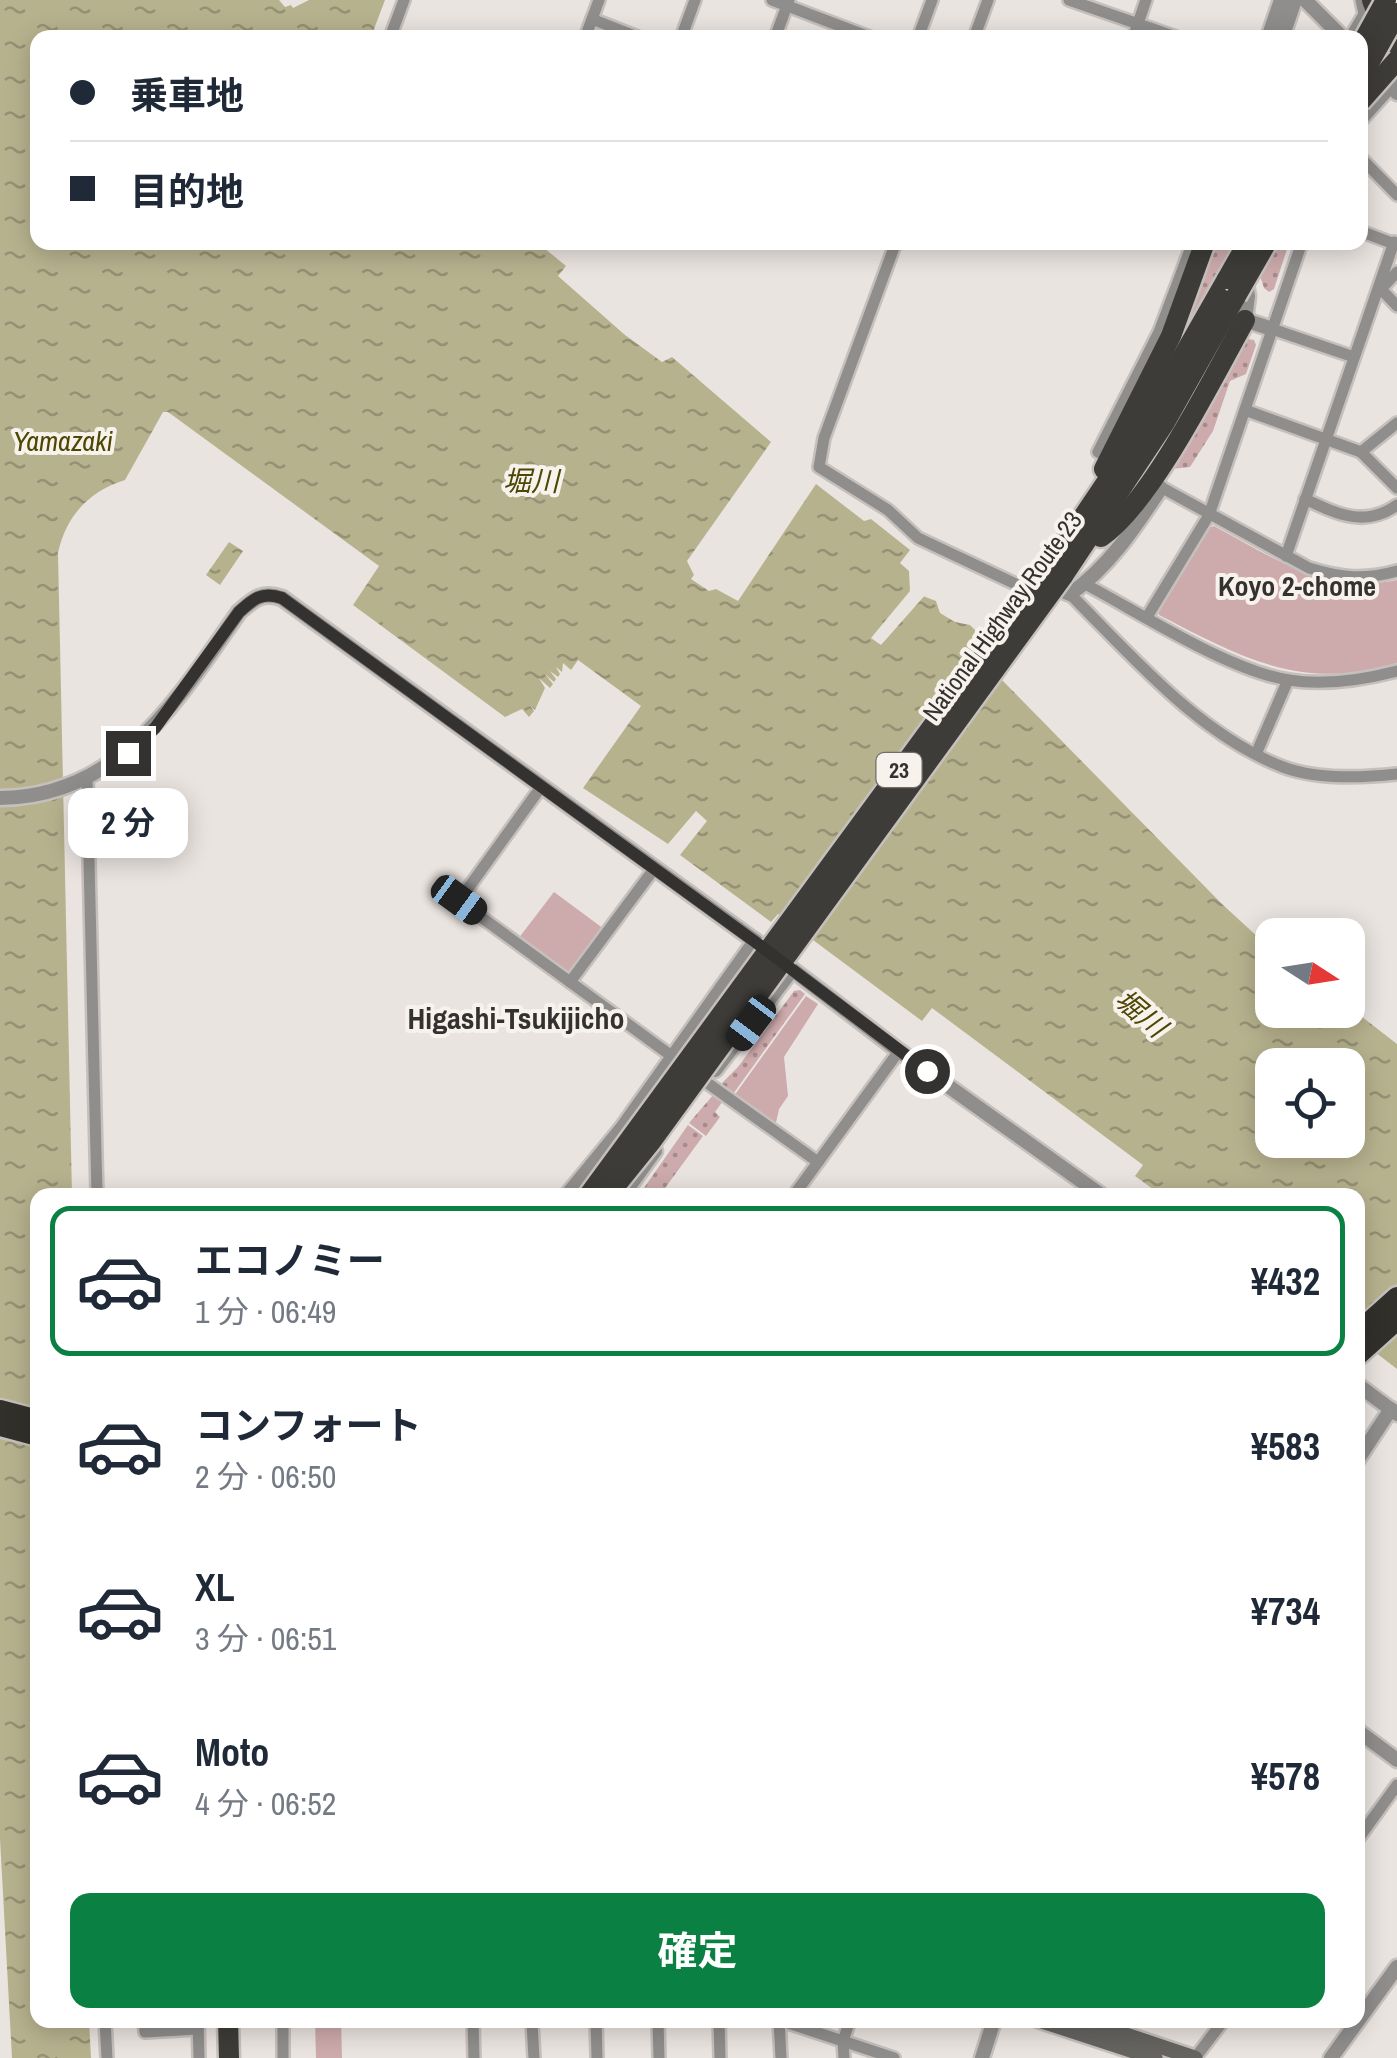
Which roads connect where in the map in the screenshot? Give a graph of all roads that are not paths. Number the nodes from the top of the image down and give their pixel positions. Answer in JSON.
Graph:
{"nodes":[{"id":1,"x":404,"y":0,"type":"edge"},
{"id":2,"x":599,"y":0,"type":"edge"},
{"id":3,"x":695,"y":0,"type":"edge"},
{"id":4,"x":772,"y":0,"type":"edge"},
{"id":5,"x":932,"y":0,"type":"edge"},
{"id":6,"x":988,"y":0,"type":"edge"},
{"id":7,"x":1069,"y":0,"type":"edge"},
{"id":8,"x":1146,"y":0,"type":"edge"},
{"id":9,"x":1281,"y":0,"type":"edge"},
{"id":10,"x":1295,"y":0,"type":"edge"},
{"id":11,"x":1305,"y":0,"type":"edge"},
{"id":12,"x":1361,"y":0,"type":"edge"},
{"id":13,"x":1372,"y":0,"type":"edge"},
{"id":14,"x":1386,"y":0,"type":"edge"},
{"id":15,"x":788,"y":3,"type":"edge"},
{"id":16,"x":1397,"y":12,"type":"edge"},
{"id":17,"x":592,"y":19,"type":"junction"},
{"id":18,"x":1138,"y":23,"type":"junction"},
{"id":19,"x":393,"y":30,"type":"edge"},
{"id":20,"x":587,"y":30,"type":"edge"},
{"id":21,"x":620,"y":30,"type":"edge"},
{"id":22,"x":684,"y":30,"type":"edge"},
{"id":23,"x":778,"y":30,"type":"edge"},
{"id":24,"x":839,"y":30,"type":"edge"},
{"id":25,"x":921,"y":30,"type":"edge"},
{"id":26,"x":977,"y":30,"type":"edge"},
{"id":27,"x":1136,"y":30,"type":"edge"},
{"id":28,"x":1158,"y":30,"type":"edge"},
{"id":29,"x":1271,"y":30,"type":"edge"},
{"id":30,"x":1285,"y":30,"type":"edge"},
{"id":31,"x":1337,"y":30,"type":"edge"},
{"id":32,"x":1352,"y":30,"type":"edge"},
{"id":33,"x":1368,"y":33,"type":"edge"},
{"id":34,"x":1397,"y":45,"type":"edge"},
{"id":35,"x":1397,"y":60,"type":"edge"},
{"id":36,"x":1368,"y":62,"type":"edge"},
{"id":37,"x":1368,"y":65,"type":"edge"},
{"id":38,"x":1395,"y":87,"type":"edge"},
{"id":39,"x":1368,"y":91,"type":"edge"},
{"id":40,"x":1368,"y":114,"type":"edge"},
{"id":41,"x":1368,"y":165,"type":"edge"},
{"id":42,"x":1397,"y":195,"type":"edge"},
{"id":43,"x":1368,"y":233,"type":"edge"},
{"id":44,"x":1396,"y":244,"type":"edge"},
{"id":45,"x":893,"y":250,"type":"edge"},
{"id":46,"x":1190,"y":250,"type":"edge"},
{"id":47,"x":1201,"y":250,"type":"edge"},
{"id":48,"x":1241,"y":250,"type":"edge"},
{"id":49,"x":1245,"y":250,"type":"edge"},
{"id":50,"x":1261,"y":250,"type":"edge"},
{"id":51,"x":1299,"y":250,"type":"edge"},
{"id":52,"x":1397,"y":272,"type":"edge"},
{"id":53,"x":1232,"y":287,"type":"junction"},
{"id":54,"x":1380,"y":288,"type":"junction"},
{"id":55,"x":1397,"y":306,"type":"edge"},
{"id":56,"x":1245,"y":320,"type":"junction"},
{"id":57,"x":1272,"y":329,"type":"junction"},
{"id":58,"x":1354,"y":357,"type":"junction"},
{"id":59,"x":1244,"y":410,"type":"junction"},
{"id":60,"x":1397,"y":423,"type":"edge"},
{"id":61,"x":1326,"y":439,"type":"junction"},
{"id":62,"x":1361,"y":452,"type":"junction"},
{"id":63,"x":1101,"y":454,"type":"dead end"},
{"id":64,"x":1159,"y":487,"type":"joint"},
{"id":65,"x":1397,"y":488,"type":"edge"},
{"id":66,"x":1306,"y":499,"type":"junction"},
{"id":67,"x":1397,"y":505,"type":"edge"},
{"id":68,"x":1208,"y":515,"type":"junction"},
{"id":69,"x":1078,"y":542,"type":"junction"},
{"id":70,"x":1286,"y":556,"type":"junction"},
{"id":71,"x":1397,"y":571,"type":"edge"},
{"id":72,"x":1061,"y":579,"type":"junction"},
{"id":73,"x":1085,"y":584,"type":"junction"},
{"id":74,"x":1147,"y":617,"type":"junction"},
{"id":75,"x":1397,"y":671,"type":"edge"},
{"id":76,"x":1288,"y":680,"type":"junction"},
{"id":77,"x":1256,"y":754,"type":"junction"},
{"id":78,"x":1397,"y":774,"type":"edge"},
{"id":79,"x":87,"y":777,"type":"junction"},
{"id":80,"x":541,"y":787,"type":"junction"},
{"id":81,"x":0,"y":798,"type":"edge"},
{"id":82,"x":654,"y":869,"type":"junction"},
{"id":83,"x":754,"y":941,"type":"junction"},
{"id":84,"x":792,"y":970,"type":"junction"},
{"id":85,"x":570,"y":982,"type":"junction"},
{"id":86,"x":899,"y":1051,"type":"junction"},
{"id":87,"x":674,"y":1055,"type":"junction"},
{"id":88,"x":708,"y":1079,"type":"junction"},
{"id":89,"x":818,"y":1162,"type":"junction"},
{"id":90,"x":97,"y":1188,"type":"edge"},
{"id":91,"x":573,"y":1188,"type":"edge"},
{"id":92,"x":594,"y":1188,"type":"edge"},
{"id":93,"x":625,"y":1188,"type":"edge"},
{"id":94,"x":626,"y":1188,"type":"edge"},
{"id":95,"x":799,"y":1188,"type":"edge"},
{"id":96,"x":1091,"y":1188,"type":"edge"},
{"id":97,"x":1397,"y":1297,"type":"edge"},
{"id":98,"x":1397,"y":1310,"type":"edge"},
{"id":99,"x":1397,"y":1320,"type":"edge"},
{"id":100,"x":1365,"y":1326,"type":"edge"},
{"id":101,"x":1365,"y":1338,"type":"edge"},
{"id":102,"x":1365,"y":1348,"type":"edge"},
{"id":103,"x":1365,"y":1390,"type":"edge"},
{"id":104,"x":1394,"y":1412,"type":"edge"},
{"id":105,"x":0,"y":1418,"type":"edge"},
{"id":106,"x":30,"y":1421,"type":"edge"},
{"id":107,"x":30,"y":1431,"type":"edge"},
{"id":108,"x":1365,"y":1451,"type":"edge"},
{"id":109,"x":1365,"y":1736,"type":"edge"},
{"id":110,"x":1397,"y":1760,"type":"edge"},
{"id":111,"x":1397,"y":1785,"type":"edge"},
{"id":112,"x":1365,"y":1829,"type":"edge"},
{"id":113,"x":1397,"y":1967,"type":"edge"},
{"id":114,"x":1365,"y":2011,"type":"edge"},
{"id":115,"x":105,"y":2028,"type":"edge"},
{"id":116,"x":145,"y":2028,"type":"edge"},
{"id":117,"x":171,"y":2028,"type":"edge"},
{"id":118,"x":203,"y":2028,"type":"edge"},
{"id":119,"x":206,"y":2028,"type":"edge"},
{"id":120,"x":228,"y":2028,"type":"edge"},
{"id":121,"x":239,"y":2028,"type":"edge"},
{"id":122,"x":283,"y":2028,"type":"edge"},
{"id":123,"x":473,"y":2028,"type":"edge"},
{"id":124,"x":532,"y":2028,"type":"edge"},
{"id":125,"x":596,"y":2028,"type":"edge"},
{"id":126,"x":658,"y":2028,"type":"edge"},
{"id":127,"x":718,"y":2028,"type":"edge"},
{"id":128,"x":779,"y":2028,"type":"edge"},
{"id":129,"x":803,"y":2028,"type":"edge"},
{"id":130,"x":847,"y":2028,"type":"edge"},
{"id":131,"x":991,"y":2028,"type":"edge"},
{"id":132,"x":1063,"y":2028,"type":"edge"},
{"id":133,"x":1105,"y":2028,"type":"edge"},
{"id":134,"x":1218,"y":2028,"type":"edge"},
{"id":135,"x":1353,"y":2028,"type":"edge"},
{"id":136,"x":843,"y":2041,"type":"junction"},
{"id":137,"x":107,"y":2058,"type":"edge"},
{"id":138,"x":199,"y":2058,"type":"edge"},
{"id":139,"x":218,"y":2058,"type":"edge"},
{"id":140,"x":230,"y":2058,"type":"edge"},
{"id":141,"x":237,"y":2058,"type":"edge"},
{"id":142,"x":283,"y":2058,"type":"edge"},
{"id":143,"x":474,"y":2058,"type":"edge"},
{"id":144,"x":534,"y":2058,"type":"edge"},
{"id":145,"x":598,"y":2058,"type":"edge"},
{"id":146,"x":659,"y":2058,"type":"edge"},
{"id":147,"x":720,"y":2058,"type":"edge"},
{"id":148,"x":780,"y":2058,"type":"edge"},
{"id":149,"x":844,"y":2058,"type":"edge"},
{"id":150,"x":894,"y":2058,"type":"edge"},
{"id":151,"x":982,"y":2058,"type":"edge"},
{"id":152,"x":1155,"y":2058,"type":"edge"},
{"id":153,"x":1195,"y":2058,"type":"edge"},
{"id":154,"x":1331,"y":2058,"type":"edge"}],
"edges":[{"from":1,"to":19,"type":"street"},
{"from":2,"to":17,"type":"street"},
{"from":3,"to":22,"type":"street"},
{"from":4,"to":15,"type":"street"},
{"from":5,"to":25,"type":"street"},
{"from":6,"to":26,"type":"street"},
{"from":7,"to":18,"type":"street"},
{"from":8,"to":18,"type":"street"},
{"from":9,"to":29,"type":"street"},
{"from":10,"to":30,"type":"street"},
{"from":11,"to":31,"type":"street"},
{"from":12,"to":32,"type":"street"},
{"from":13,"to":34,"type":"highway"},
{"from":14,"to":33,"type":"highway","bridge":true},
{"from":15,"to":23,"type":"street"},
{"from":15,"to":24,"type":"street"},
{"from":16,"to":37,"type":"highway","bridge":true},
{"from":17,"to":20,"type":"street"},
{"from":17,"to":21,"type":"street"},
{"from":18,"to":27,"type":"street"},
{"from":18,"to":28,"type":"street"},
{"from":35,"to":39,"type":"highway","bridge":true},
{"from":36,"to":38,"type":"street"},
{"from":38,"to":40,"type":"street"},
{"from":41,"to":42,"type":"street"},
{"from":43,"to":44,"type":"street"},
{"from":44,"to":54,"type":"street"},
{"from":45,"to":72,"type":"street"},
{"from":46,"to":63,"type":"street"},
{"from":47,"to":69,"type":"highway","number":"23"},
{"from":48,"to":56,"type":"street"},
{"from":49,"to":53,"type":"highway","name":"National Highway Route 23","number":"23","bridge":true},
{"from":50,"to":53,"type":"highway","name":"National Highway Route 23","number":"23","bridge":true},
{"from":51,"to":57,"type":"street"},
{"from":52,"to":54,"type":"street"},
{"from":53,"to":69,"type":"highway","name":"National Highway Route 23","number":"23"},
{"from":54,"to":55,"type":"street"},
{"from":54,"to":58,"type":"street"},
{"from":56,"to":57,"type":"street"},
{"from":56,"to":69,"type":"highway","number":"23"},
{"from":57,"to":58,"type":"street"},
{"from":57,"to":59,"type":"street"},
{"from":58,"to":61,"type":"street"},
{"from":59,"to":61,"type":"street"},
{"from":59,"to":68,"type":"street"},
{"from":60,"to":62,"type":"street"},
{"from":61,"to":62,"type":"street"},
{"from":61,"to":66,"type":"street"},
{"from":62,"to":65,"type":"street"},
{"from":64,"to":68,"type":"street"},
{"from":64,"to":73,"type":"street"},
{"from":66,"to":67,"type":"street"},
{"from":66,"to":70,"type":"street"},
{"from":68,"to":70,"type":"street"},
{"from":68,"to":74,"type":"street"},
{"from":69,"to":72,"type":"highway","name":"National Highway Route 23","number":"23"},
{"from":70,"to":71,"type":"street"},
{"from":72,"to":73,"type":"street"},
{"from":72,"to":77,"type":"street"},
{"from":72,"to":92,"type":"highway","name":"National Highway Route 23","number":"23","bridge":true},
{"from":72,"to":93,"type":"highway","name":"National Highway Route 23","number":"23","bridge":true},
{"from":73,"to":74,"type":"street"},
{"from":74,"to":76,"type":"street"},
{"from":75,"to":76,"type":"street"},
{"from":76,"to":77,"type":"street"},
{"from":77,"to":78,"type":"street"},
{"from":79,"to":80,"type":"street"},
{"from":79,"to":81,"type":"street"},
{"from":79,"to":90,"type":"street"},
{"from":80,"to":82,"type":"street"},
{"from":80,"to":85,"type":"street"},
{"from":82,"to":83,"type":"street"},
{"from":82,"to":85,"type":"street"},
{"from":83,"to":84,"type":"street"},
{"from":83,"to":87,"type":"street"},
{"from":84,"to":86,"type":"street"},
{"from":84,"to":88,"type":"street"},
{"from":85,"to":87,"type":"street"},
{"from":86,"to":89,"type":"street"},
{"from":86,"to":96,"type":"street"},
{"from":87,"to":88,"type":"street"},
{"from":87,"to":91,"type":"street"},
{"from":88,"to":89,"type":"street"},
{"from":88,"to":94,"type":"street"},
{"from":89,"to":95,"type":"street"},
{"from":97,"to":100,"type":"highway"},
{"from":98,"to":101,"type":"street"},
{"from":99,"to":102,"type":"highway"},
{"from":103,"to":104,"type":"street"},
{"from":104,"to":108,"type":"street"},
{"from":105,"to":106,"type":"highway"},
{"from":105,"to":107,"type":"highway"},
{"from":109,"to":110,"type":"street"},
{"from":111,"to":112,"type":"street"},
{"from":113,"to":114,"type":"street"},
{"from":115,"to":137,"type":"street"},
{"from":116,"to":117,"type":"street"},
{"from":118,"to":138,"type":"street"},
{"from":119,"to":139,"type":"highway"},
{"from":120,"to":140,"type":"highway"},
{"from":121,"to":141,"type":"street"},
{"from":122,"to":142,"type":"street"},
{"from":123,"to":143,"type":"street"},
{"from":124,"to":144,"type":"street"},
{"from":125,"to":145,"type":"street"},
{"from":126,"to":146,"type":"street"},
{"from":127,"to":147,"type":"street"},
{"from":128,"to":148,"type":"street"},
{"from":129,"to":136,"type":"street"},
{"from":130,"to":136,"type":"street"},
{"from":131,"to":151,"type":"street"},
{"from":132,"to":152,"type":"main road"},
{"from":133,"to":153,"type":"main road"},
{"from":134,"to":153,"type":"street"},
{"from":135,"to":154,"type":"street"},
{"from":136,"to":149,"type":"street"},
{"from":136,"to":150,"type":"street"}]}
